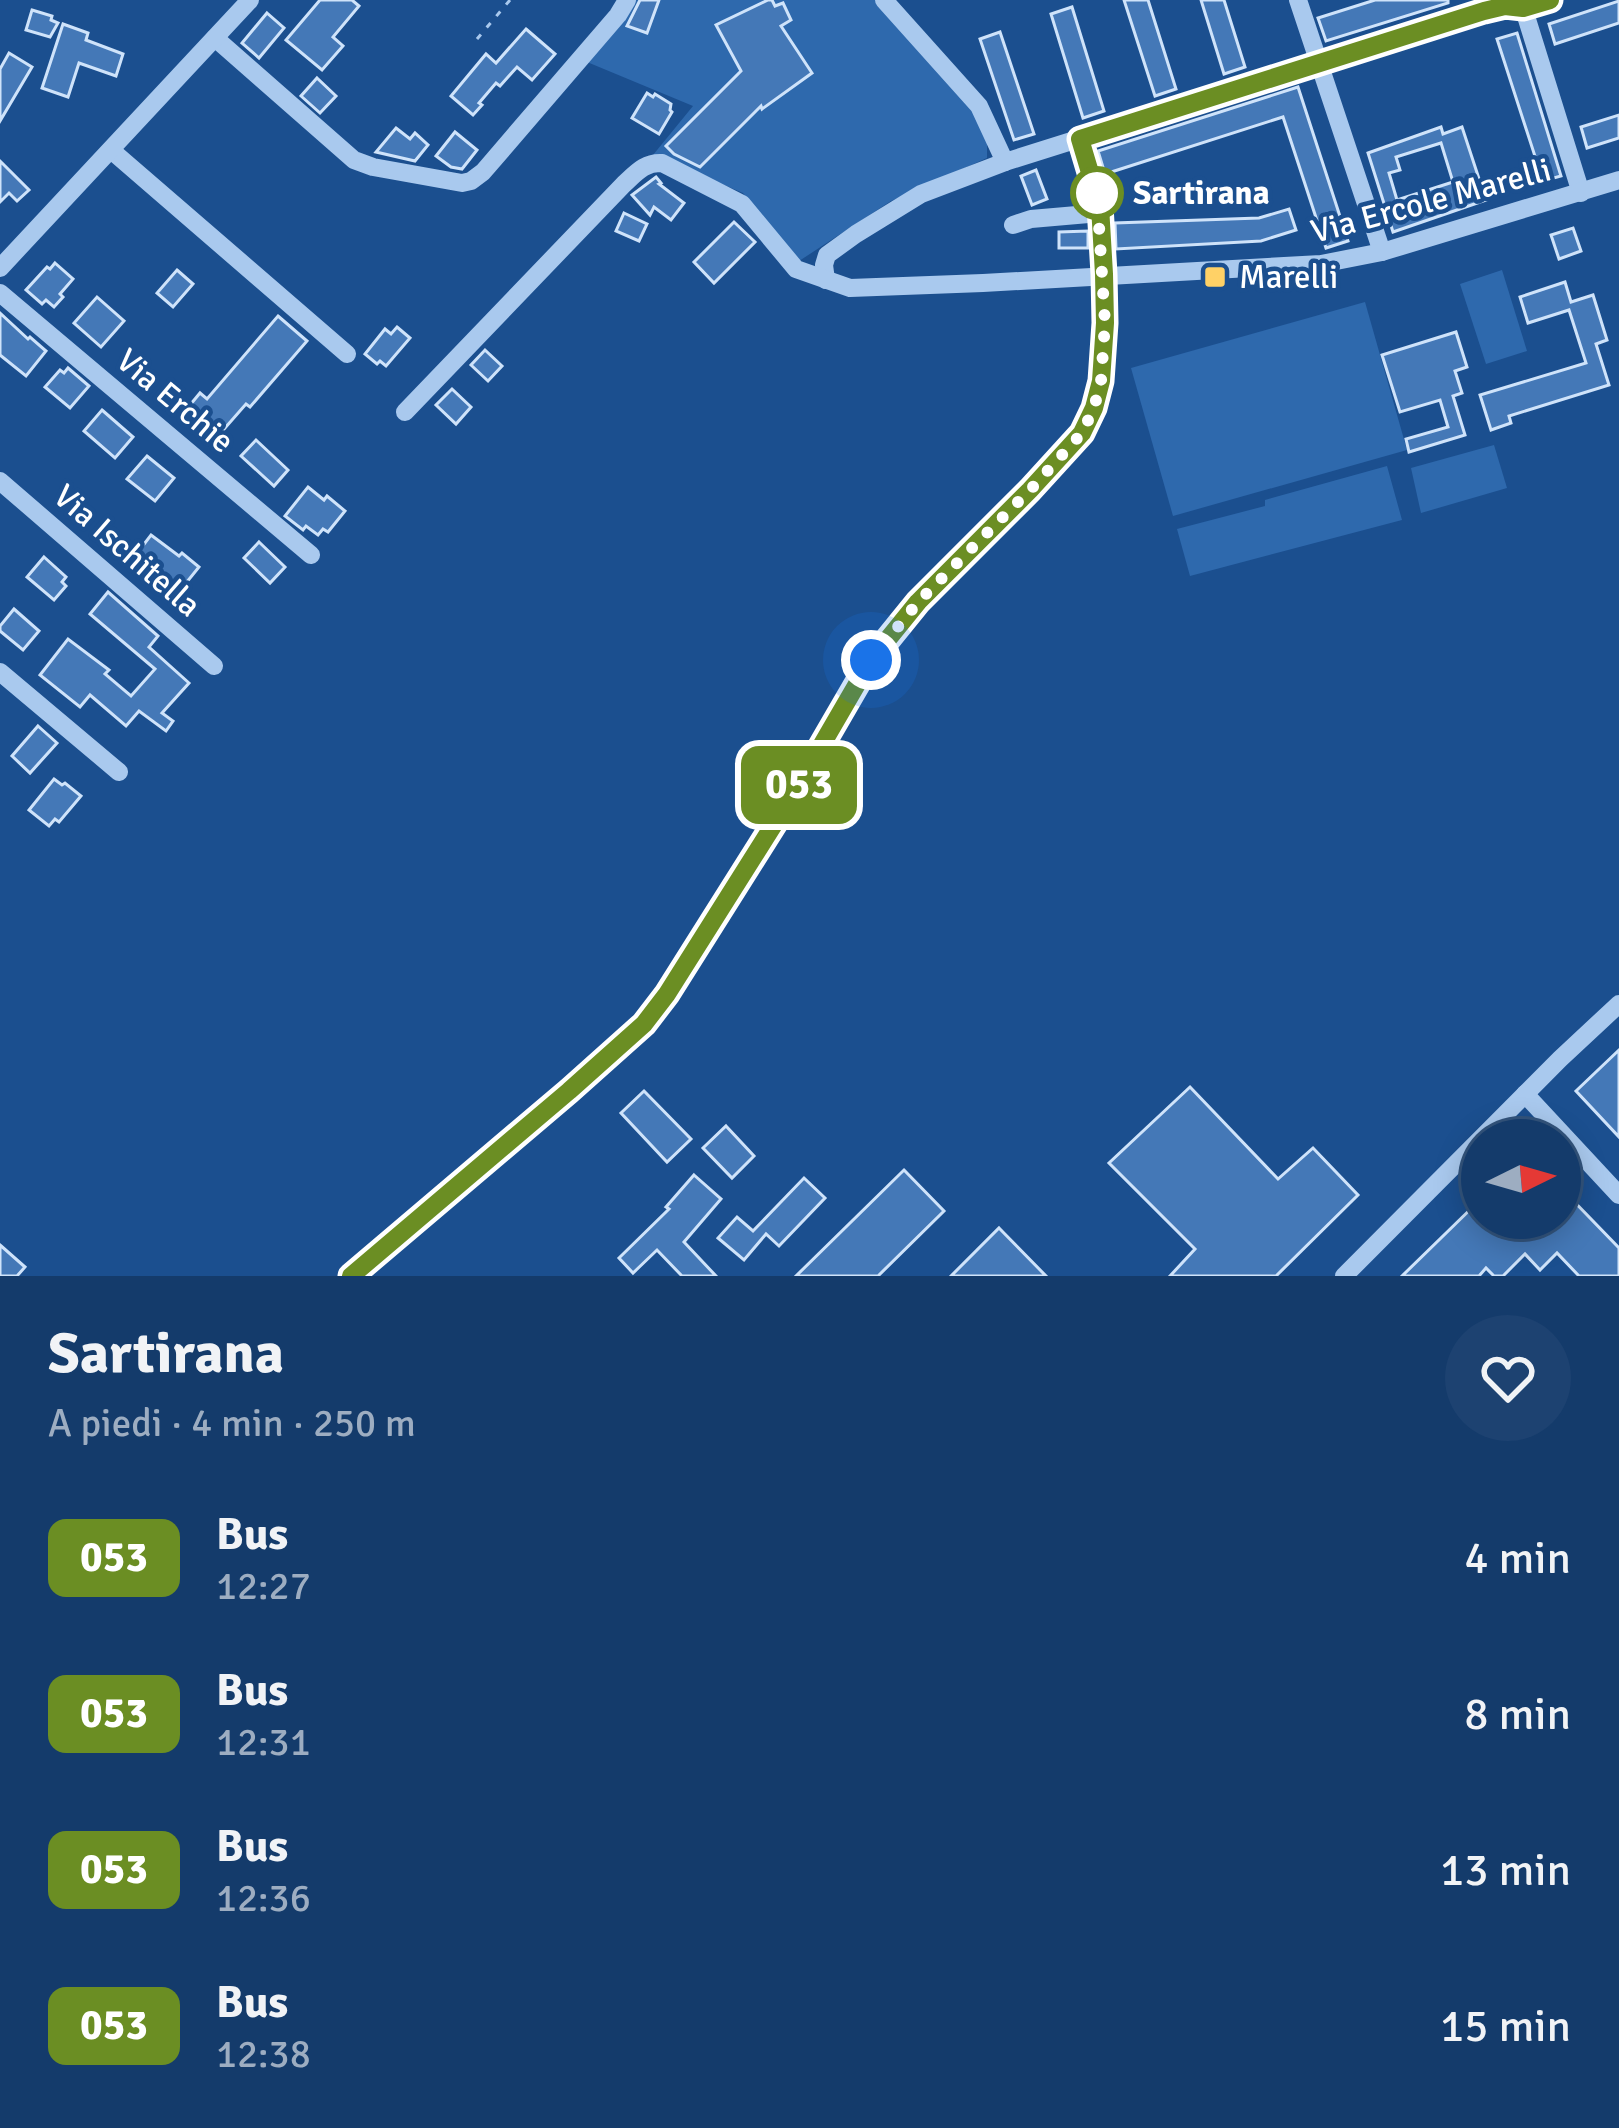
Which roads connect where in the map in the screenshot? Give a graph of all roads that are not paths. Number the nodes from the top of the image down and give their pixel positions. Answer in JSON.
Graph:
{"nodes":[{"id":1,"x":250,"y":0,"type":"edge"},
{"id":2,"x":627,"y":0,"type":"edge"},
{"id":3,"x":884,"y":0,"type":"edge"},
{"id":4,"x":1298,"y":0,"type":"edge"},
{"id":5,"x":1550,"y":0,"type":"edge"},
{"id":6,"x":1522,"y":4,"type":"edge"},
{"id":7,"x":215,"y":38,"type":"junction"},
{"id":8,"x":1319,"y":62,"type":"junction"},
{"id":9,"x":1080,"y":139,"type":"junction"},
{"id":10,"x":111,"y":150,"type":"junction"},
{"id":11,"x":1004,"y":162,"type":"junction"},
{"id":12,"x":1619,"y":180,"type":"edge"},
{"id":13,"x":1581,"y":193,"type":"junction"},
{"id":14,"x":1100,"y":213,"type":"junction"},
{"id":15,"x":1013,"y":225,"type":"dead end"},
{"id":16,"x":1382,"y":252,"type":"junction"},
{"id":17,"x":0,"y":268,"type":"edge"},
{"id":18,"x":1104,"y":274,"type":"junction"},
{"id":19,"x":826,"y":280,"type":"junction"},
{"id":20,"x":0,"y":292,"type":"edge"},
{"id":21,"x":347,"y":354,"type":"dead end"},
{"id":22,"x":405,"y":412,"type":"dead end"},
{"id":23,"x":0,"y":481,"type":"edge"},
{"id":24,"x":310,"y":555,"type":"dead end"},
{"id":25,"x":214,"y":666,"type":"dead end"},
{"id":26,"x":0,"y":672,"type":"edge"},
{"id":27,"x":119,"y":772,"type":"dead end"},
{"id":28,"x":1619,"y":1004,"type":"edge"},
{"id":29,"x":1525,"y":1094,"type":"junction"},
{"id":30,"x":1619,"y":1196,"type":"edge"},
{"id":31,"x":350,"y":1276,"type":"edge"},
{"id":32,"x":1344,"y":1276,"type":"edge"}],
"edges":[{"from":1,"to":7,"type":"street"},
{"from":2,"to":7,"type":"street"},
{"from":3,"to":11,"type":"street"},
{"from":4,"to":8,"type":"street"},
{"from":5,"to":6,"type":"street"},
{"from":6,"to":8,"type":"street"},
{"from":6,"to":13,"type":"street"},
{"from":7,"to":10,"type":"street"},
{"from":8,"to":9,"type":"street"},
{"from":8,"to":16,"type":"street"},
{"from":9,"to":11,"type":"street"},
{"from":9,"to":14,"type":"street"},
{"from":10,"to":17,"type":"street"},
{"from":10,"to":21,"type":"street"},
{"from":11,"to":19,"type":"street"},
{"from":12,"to":13,"type":"street","name":"Via Ercole Marelli"},
{"from":13,"to":16,"type":"street","name":"Via Ercole Marelli"},
{"from":14,"to":15,"type":"street"},
{"from":14,"to":18,"type":"street"},
{"from":16,"to":18,"type":"street","name":"Via Ercole Marelli"},
{"from":18,"to":19,"type":"street","name":"Via Ercole Marelli"},
{"from":18,"to":31,"type":"street"},
{"from":19,"to":22,"type":"street"},
{"from":20,"to":24,"type":"street","name":"Via Erchie"},
{"from":23,"to":25,"type":"street","name":"Via Ischitella"},
{"from":26,"to":27,"type":"street"},
{"from":28,"to":29,"type":"street"},
{"from":29,"to":30,"type":"street"},
{"from":29,"to":32,"type":"street"}]}
